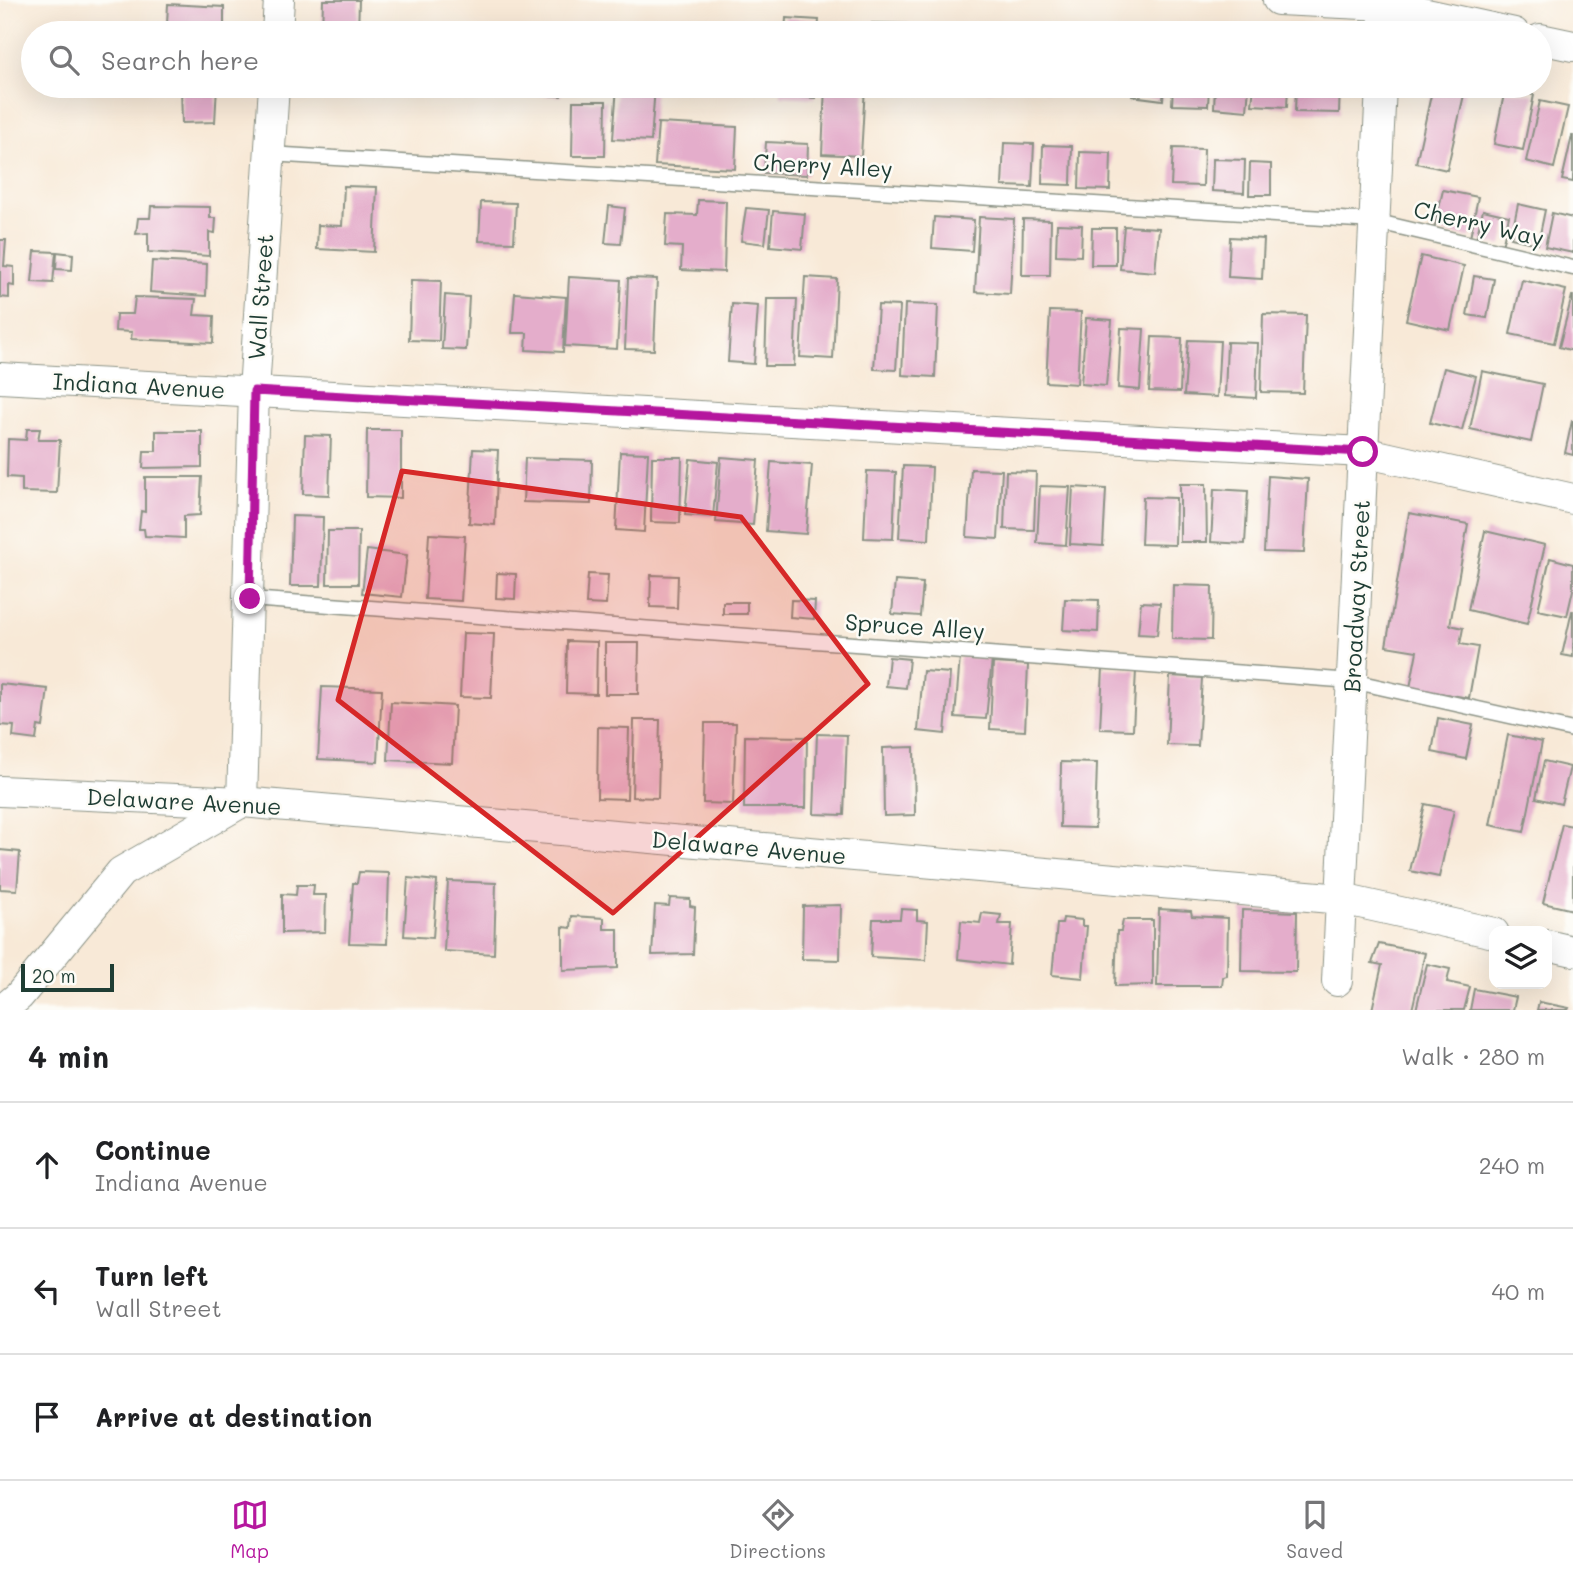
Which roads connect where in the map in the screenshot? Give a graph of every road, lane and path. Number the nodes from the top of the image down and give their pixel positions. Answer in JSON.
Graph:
{"nodes":[{"id":1,"x":279,"y":0,"type":"edge"},
{"id":2,"x":1278,"y":0,"type":"edge"},
{"id":3,"x":1384,"y":13,"type":"edge"},
{"id":4,"x":278,"y":21,"type":"edge"},
{"id":5,"x":1436,"y":21,"type":"edge"},
{"id":6,"x":1552,"y":42,"type":"edge"},
{"id":7,"x":1573,"y":46,"type":"edge"},
{"id":8,"x":273,"y":98,"type":"edge"},
{"id":9,"x":1380,"y":98,"type":"edge"},
{"id":10,"x":269,"y":154,"type":"junction"},
{"id":11,"x":1374,"y":221,"type":"junction"},
{"id":12,"x":1573,"y":268,"type":"edge"},
{"id":13,"x":0,"y":379,"type":"edge"},
{"id":14,"x":254,"y":391,"type":"junction"},
{"id":15,"x":1363,"y":452,"type":"junction"},
{"id":16,"x":1573,"y":499,"type":"edge"},
{"id":17,"x":250,"y":599,"type":"junction"},
{"id":18,"x":1352,"y":681,"type":"junction"},
{"id":19,"x":1573,"y":730,"type":"edge"},
{"id":20,"x":0,"y":791,"type":"edge"},
{"id":21,"x":242,"y":802,"type":"junction"},
{"id":22,"x":1342,"y":899,"type":"junction"},
{"id":23,"x":1489,"y":932,"type":"edge"},
{"id":24,"x":1552,"y":946,"type":"edge"},
{"id":25,"x":1573,"y":951,"type":"edge"},
{"id":26,"x":1338,"y":981,"type":"dead end"},
{"id":27,"x":2,"y":1010,"type":"edge"}],
"edges":[{"from":1,"to":4,"type":"street"},
{"from":2,"to":3,"type":"street"},
{"from":3,"to":5,"type":"street"},
{"from":6,"to":7,"type":"street"},
{"from":8,"to":10,"type":"street","name":"Wall Street"},
{"from":9,"to":11,"type":"street","name":"Broadway Street"},
{"from":10,"to":11,"type":"lane","name":"Cherry Alley"},
{"from":10,"to":14,"type":"street","name":"Wall Street"},
{"from":11,"to":12,"type":"lane","name":"Cherry Way"},
{"from":11,"to":15,"type":"street","name":"Broadway Street"},
{"from":13,"to":14,"type":"street","name":"Indiana Avenue"},
{"from":14,"to":15,"type":"street","name":"Indiana Avenue"},
{"from":14,"to":17,"type":"street","name":"Wall Street"},
{"from":15,"to":16,"type":"street","name":"Indiana Avenue"},
{"from":15,"to":18,"type":"street","name":"Broadway Street"},
{"from":17,"to":18,"type":"lane","name":"Spruce Alley"},
{"from":17,"to":21,"type":"street","name":"Wall Street"},
{"from":18,"to":19,"type":"lane","name":"Spruce Alley"},
{"from":18,"to":22,"type":"street","name":"Broadway Street"},
{"from":20,"to":21,"type":"street","name":"Delaware Avenue"},
{"from":21,"to":22,"type":"street","name":"Delaware Avenue"},
{"from":21,"to":27,"type":"street"},
{"from":22,"to":23,"type":"street","name":"Delaware Avenue"},
{"from":22,"to":26,"type":"street","name":"Broadway Street"},
{"from":24,"to":25,"type":"street"}]}
